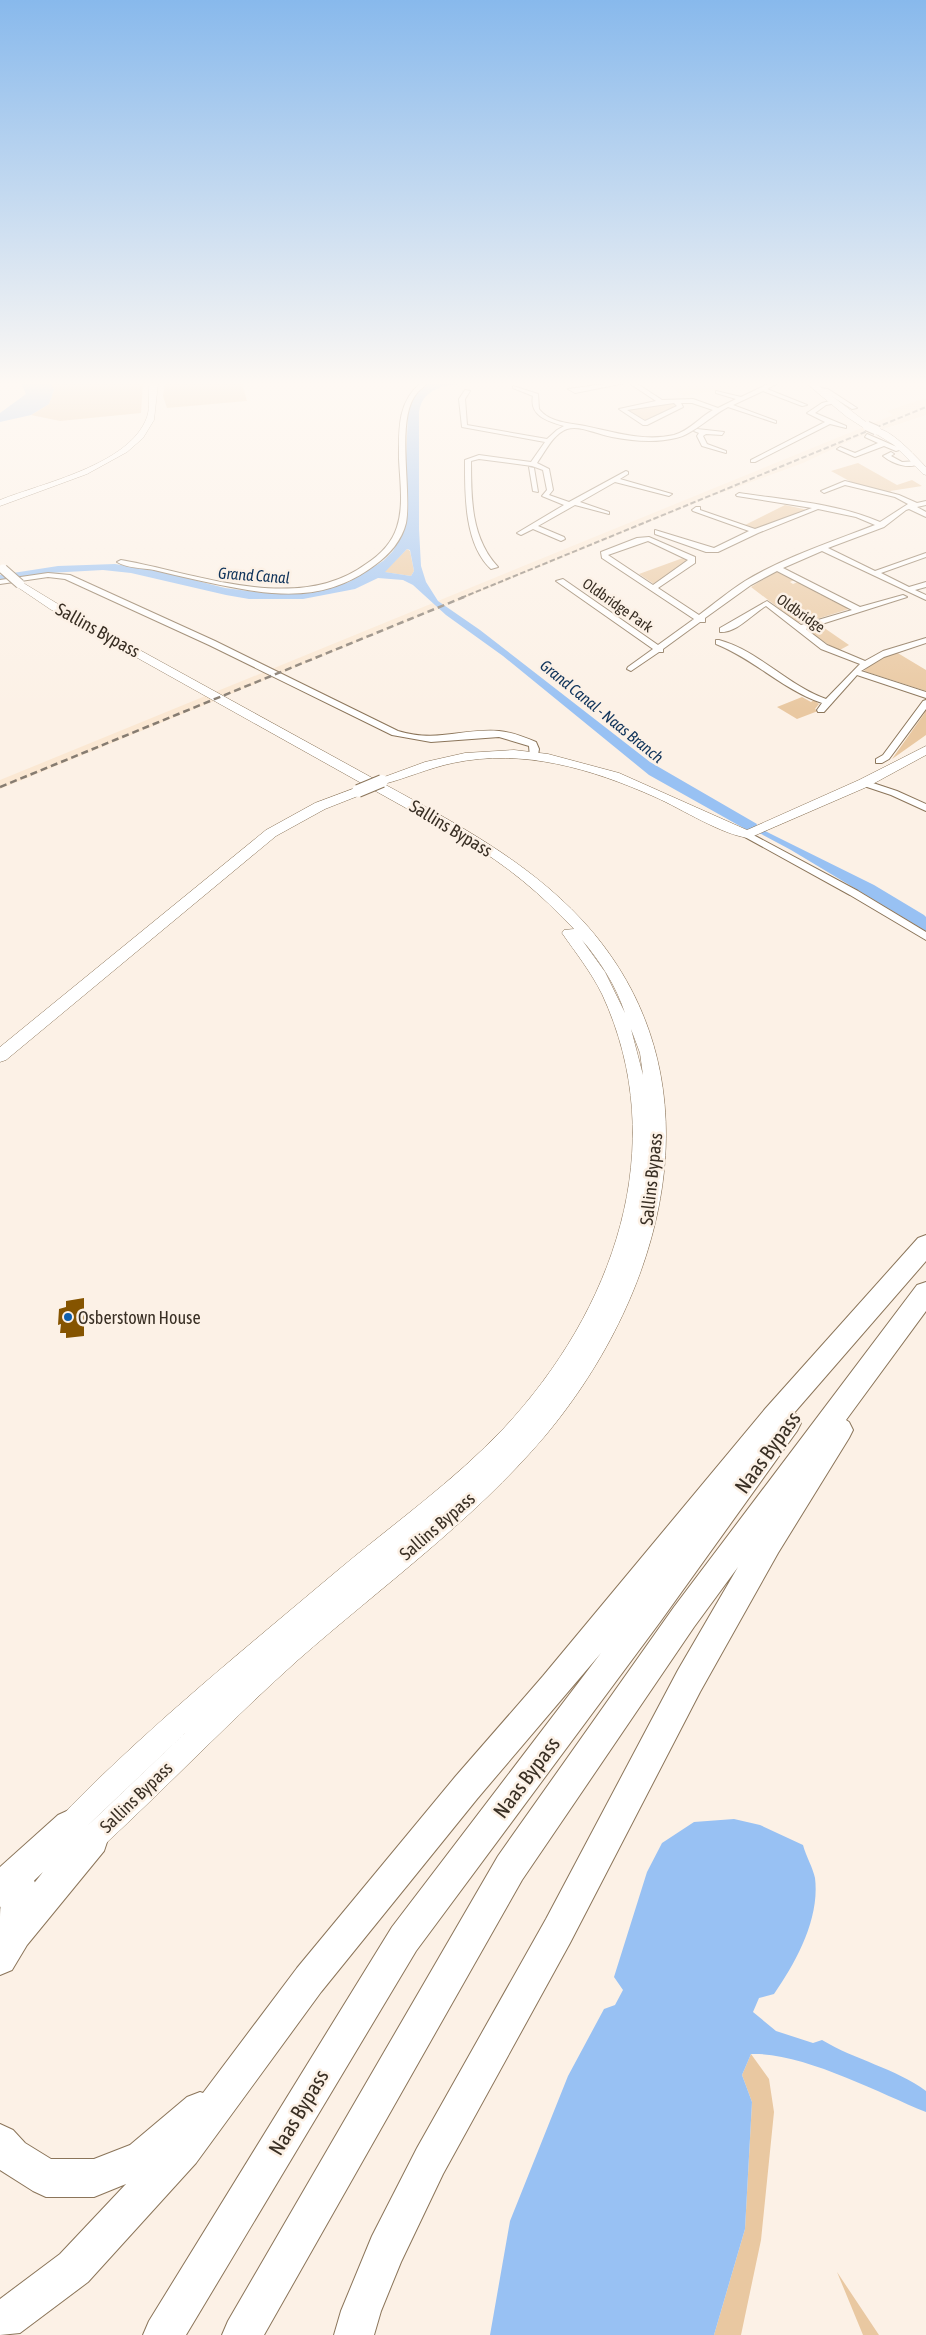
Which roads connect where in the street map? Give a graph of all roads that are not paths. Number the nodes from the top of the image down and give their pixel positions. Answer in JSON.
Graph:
{"nodes":[{"id":1,"x":18,"y":492,"type":"edge"},
{"id":2,"x":25,"y":492,"type":"edge"},
{"id":3,"x":404,"y":492,"type":"edge"},
{"id":4,"x":468,"y":492,"type":"edge"},
{"id":5,"x":548,"y":492,"type":"edge"},
{"id":6,"x":594,"y":492,"type":"edge"},
{"id":7,"x":661,"y":492,"type":"edge"},
{"id":8,"x":881,"y":492,"type":"edge"},
{"id":9,"x":0,"y":494,"type":"edge"},
{"id":10,"x":669,"y":494,"type":"dead end"},
{"id":11,"x":740,"y":495,"type":"dead end"},
{"id":12,"x":0,"y":503,"type":"edge"},
{"id":13,"x":926,"y":503,"type":"edge"},
{"id":14,"x":573,"y":504,"type":"junction"},
{"id":15,"x":912,"y":506,"type":"junction"},
{"id":16,"x":816,"y":507,"type":"junction"},
{"id":17,"x":698,"y":508,"type":"dead end"},
{"id":18,"x":607,"y":513,"type":"dead end"},
{"id":19,"x":926,"y":515,"type":"edge"},
{"id":20,"x":881,"y":525,"type":"junction"},
{"id":21,"x":533,"y":527,"type":"junction"},
{"id":22,"x":755,"y":531,"type":"junction"},
{"id":23,"x":658,"y":532,"type":"dead end"},
{"id":24,"x":521,"y":533,"type":"dead end"},
{"id":25,"x":561,"y":539,"type":"dead end"},
{"id":26,"x":822,"y":548,"type":"junction"},
{"id":27,"x":926,"y":555,"type":"edge"},
{"id":28,"x":121,"y":562,"type":"dead end"},
{"id":29,"x":777,"y":568,"type":"junction"},
{"id":30,"x":1,"y":570,"type":"edge"},
{"id":31,"x":486,"y":570,"type":"dead end"},
{"id":32,"x":875,"y":573,"type":"junction"},
{"id":33,"x":560,"y":581,"type":"dead end"},
{"id":34,"x":10,"y":583,"type":"edge"},
{"id":35,"x":926,"y":584,"type":"edge"},
{"id":36,"x":653,"y":588,"type":"junction"},
{"id":37,"x":911,"y":589,"type":"junction"},
{"id":38,"x":903,"y":597,"type":"dead end"},
{"id":39,"x":926,"y":598,"type":"edge"},
{"id":40,"x":859,"y":610,"type":"junction"},
{"id":41,"x":702,"y":620,"type":"junction"},
{"id":42,"x":800,"y":628,"type":"junction"},
{"id":43,"x":723,"y":630,"type":"dead end"},
{"id":44,"x":926,"y":640,"type":"edge"},
{"id":45,"x":719,"y":642,"type":"dead end"},
{"id":46,"x":660,"y":650,"type":"junction"},
{"id":47,"x":866,"y":664,"type":"junction"},
{"id":48,"x":632,"y":670,"type":"dead end"},
{"id":49,"x":855,"y":672,"type":"junction"},
{"id":50,"x":926,"y":695,"type":"edge"},
{"id":51,"x":828,"y":702,"type":"junction"},
{"id":52,"x":926,"y":703,"type":"edge"},
{"id":53,"x":821,"y":710,"type":"dead end"},
{"id":54,"x":926,"y":750,"type":"edge"},
{"id":55,"x":533,"y":755,"type":"junction"},
{"id":56,"x":879,"y":761,"type":"dead end"},
{"id":57,"x":864,"y":783,"type":"junction"},
{"id":58,"x":926,"y":808,"type":"edge"},
{"id":59,"x":754,"y":832,"type":"junction"},
{"id":60,"x":926,"y":937,"type":"edge"},
{"id":61,"x":0,"y":1056,"type":"edge"},
{"id":62,"x":926,"y":1245,"type":"edge"},
{"id":63,"x":926,"y":1292,"type":"edge"},
{"id":64,"x":926,"y":1300,"type":"edge"},
{"id":65,"x":81,"y":1832,"type":"junction"},
{"id":66,"x":0,"y":1890,"type":"edge"},
{"id":67,"x":0,"y":1914,"type":"edge"},
{"id":68,"x":0,"y":1934,"type":"edge"},
{"id":69,"x":0,"y":1958,"type":"edge"},
{"id":70,"x":248,"y":2064,"type":"junction"},
{"id":71,"x":0,"y":2143,"type":"edge"},
{"id":72,"x":0,"y":2322,"type":"edge"},
{"id":73,"x":163,"y":2335,"type":"edge"},
{"id":74,"x":242,"y":2335,"type":"edge"},
{"id":75,"x":354,"y":2335,"type":"edge"}],
"edges":[{"from":1,"to":9,"type":"main road"},
{"from":2,"to":12,"type":"main road"},
{"from":3,"to":28,"type":"street"},
{"from":4,"to":31,"type":"street"},
{"from":5,"to":14,"type":"street"},
{"from":6,"to":14,"type":"street"},
{"from":7,"to":10,"type":"street"},
{"from":8,"to":15,"type":"street"},
{"from":11,"to":16,"type":"street"},
{"from":13,"to":15,"type":"street"},
{"from":14,"to":18,"type":"street"},
{"from":14,"to":21,"type":"street"},
{"from":15,"to":19,"type":"street"},
{"from":15,"to":20,"type":"street","name":"Oldbridge Park"},
{"from":16,"to":20,"type":"street"},
{"from":16,"to":22,"type":"street"},
{"from":17,"to":22,"type":"street"},
{"from":20,"to":26,"type":"street","name":"Oldbridge Park"},
{"from":21,"to":24,"type":"street"},
{"from":21,"to":25,"type":"street"},
{"from":22,"to":23,"type":"street"},
{"from":26,"to":29,"type":"street","name":"Oldbridge Park"},
{"from":26,"to":32,"type":"street"},
{"from":27,"to":32,"type":"street"},
{"from":29,"to":40,"type":"street","name":"Oldbridge"},
{"from":29,"to":41,"type":"street","name":"Oldbridge Park"},
{"from":30,"to":34,"type":"main road","name":"Sallins Bypass"},
{"from":32,"to":37,"type":"street"},
{"from":33,"to":46,"type":"street","name":"Oldbridge Park"},
{"from":34,"to":55,"type":"street"},
{"from":34,"to":65,"type":"main road","name":"Sallins Bypass"},
{"from":34,"to":65,"type":"main road","name":"Sallins Bypass"},
{"from":35,"to":37,"type":"street"},
{"from":36,"to":36,"type":"street","name":"Oldbridge Park"},
{"from":36,"to":41,"type":"street","name":"Oldbridge Park"},
{"from":37,"to":39,"type":"street"},
{"from":38,"to":40,"type":"street"},
{"from":40,"to":42,"type":"street"},
{"from":41,"to":46,"type":"street","name":"Oldbridge Park"},
{"from":42,"to":43,"type":"street","name":"Oldbridge"},
{"from":42,"to":47,"type":"street","name":"Oldbridge"},
{"from":44,"to":47,"type":"street"},
{"from":45,"to":51,"type":"street"},
{"from":46,"to":48,"type":"street","name":"Oldbridge Park"},
{"from":47,"to":49,"type":"street"},
{"from":49,"to":50,"type":"street"},
{"from":49,"to":51,"type":"street"},
{"from":51,"to":53,"type":"street"},
{"from":52,"to":56,"type":"street"},
{"from":54,"to":57,"type":"main road"},
{"from":55,"to":59,"type":"main road"},
{"from":55,"to":61,"type":"main road","bridge":true},
{"from":57,"to":58,"type":"street"},
{"from":57,"to":59,"type":"main road"},
{"from":59,"to":60,"type":"street"},
{"from":62,"to":70,"type":"highway"},
{"from":62,"to":73,"type":"highway","name":"Naas Bypass"},
{"from":63,"to":74,"type":"highway","name":"Naas Bypass"},
{"from":64,"to":75,"type":"highway"},
{"from":65,"to":66,"type":"highway"},
{"from":65,"to":67,"type":"main road","name":"Sallins Bypass"},
{"from":65,"to":68,"type":"main road","name":"Sallins Bypass"},
{"from":65,"to":69,"type":"highway"},
{"from":70,"to":71,"type":"highway"},
{"from":70,"to":72,"type":"highway"}]}
